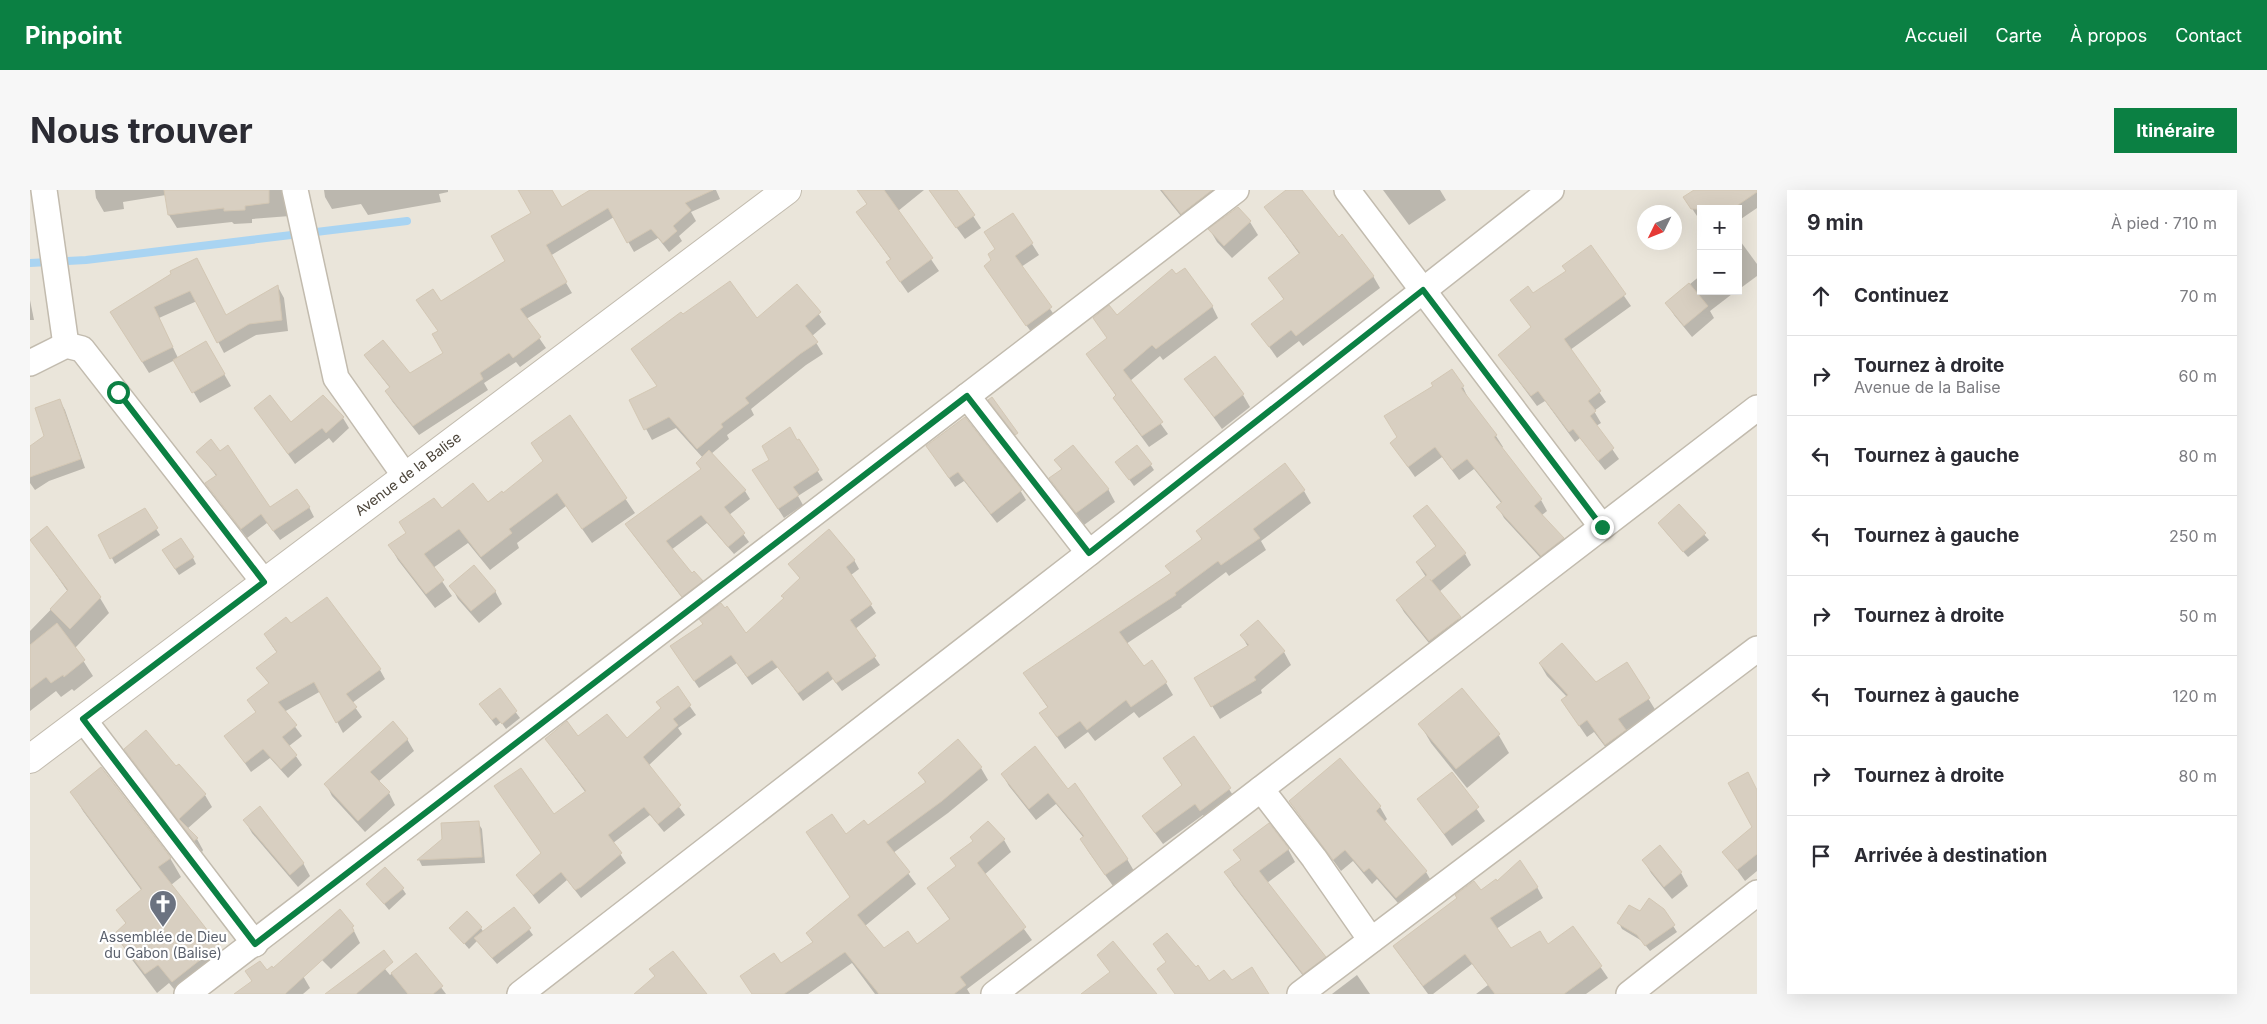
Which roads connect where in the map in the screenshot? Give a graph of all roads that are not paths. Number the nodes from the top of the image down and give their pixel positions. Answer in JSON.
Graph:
{"nodes":[{"id":1,"x":44,"y":190,"type":"edge"},
{"id":2,"x":295,"y":190,"type":"edge"},
{"id":3,"x":787,"y":190,"type":"edge"},
{"id":4,"x":1236,"y":190,"type":"edge"},
{"id":5,"x":1347,"y":190,"type":"edge"},
{"id":6,"x":1551,"y":190,"type":"edge"},
{"id":7,"x":1423,"y":290,"type":"junction"},
{"id":8,"x":66,"y":345,"type":"junction"},
{"id":9,"x":30,"y":363,"type":"edge"},
{"id":10,"x":967,"y":396,"type":"junction"},
{"id":11,"x":1757,"y":408,"type":"edge"},
{"id":12,"x":405,"y":476,"type":"junction"},
{"id":13,"x":1602,"y":527,"type":"junction"},
{"id":14,"x":1089,"y":553,"type":"junction"},
{"id":15,"x":264,"y":582,"type":"junction"},
{"id":16,"x":1757,"y":648,"type":"edge"},
{"id":17,"x":83,"y":719,"type":"junction"},
{"id":18,"x":30,"y":759,"type":"edge"},
{"id":19,"x":1261,"y":789,"type":"junction"},
{"id":20,"x":1757,"y":893,"type":"edge"},
{"id":21,"x":1371,"y":940,"type":"junction"},
{"id":22,"x":255,"y":944,"type":"junction"},
{"id":23,"x":187,"y":994,"type":"edge"},
{"id":24,"x":520,"y":994,"type":"edge"},
{"id":25,"x":994,"y":994,"type":"edge"},
{"id":26,"x":1300,"y":994,"type":"edge"},
{"id":27,"x":1629,"y":994,"type":"edge"}],
"edges":[{"from":1,"to":8,"type":"street"},
{"from":2,"to":12,"type":"street"},
{"from":3,"to":12,"type":"street","name":"Avenue de la Balise"},
{"from":4,"to":10,"type":"street"},
{"from":5,"to":7,"type":"street"},
{"from":6,"to":7,"type":"street"},
{"from":7,"to":13,"type":"street"},
{"from":7,"to":14,"type":"street"},
{"from":8,"to":9,"type":"street"},
{"from":8,"to":15,"type":"street"},
{"from":10,"to":14,"type":"street"},
{"from":10,"to":22,"type":"street"},
{"from":11,"to":13,"type":"street"},
{"from":12,"to":15,"type":"street","name":"Avenue de la Balise"},
{"from":13,"to":19,"type":"street"},
{"from":14,"to":24,"type":"street"},
{"from":15,"to":17,"type":"street","name":"Avenue de la Balise"},
{"from":16,"to":21,"type":"street"},
{"from":17,"to":18,"type":"street","name":"Avenue de la Balise"},
{"from":17,"to":22,"type":"street"},
{"from":19,"to":21,"type":"street"},
{"from":19,"to":25,"type":"street"},
{"from":20,"to":27,"type":"street"},
{"from":21,"to":26,"type":"street"},
{"from":22,"to":23,"type":"street"}]}
